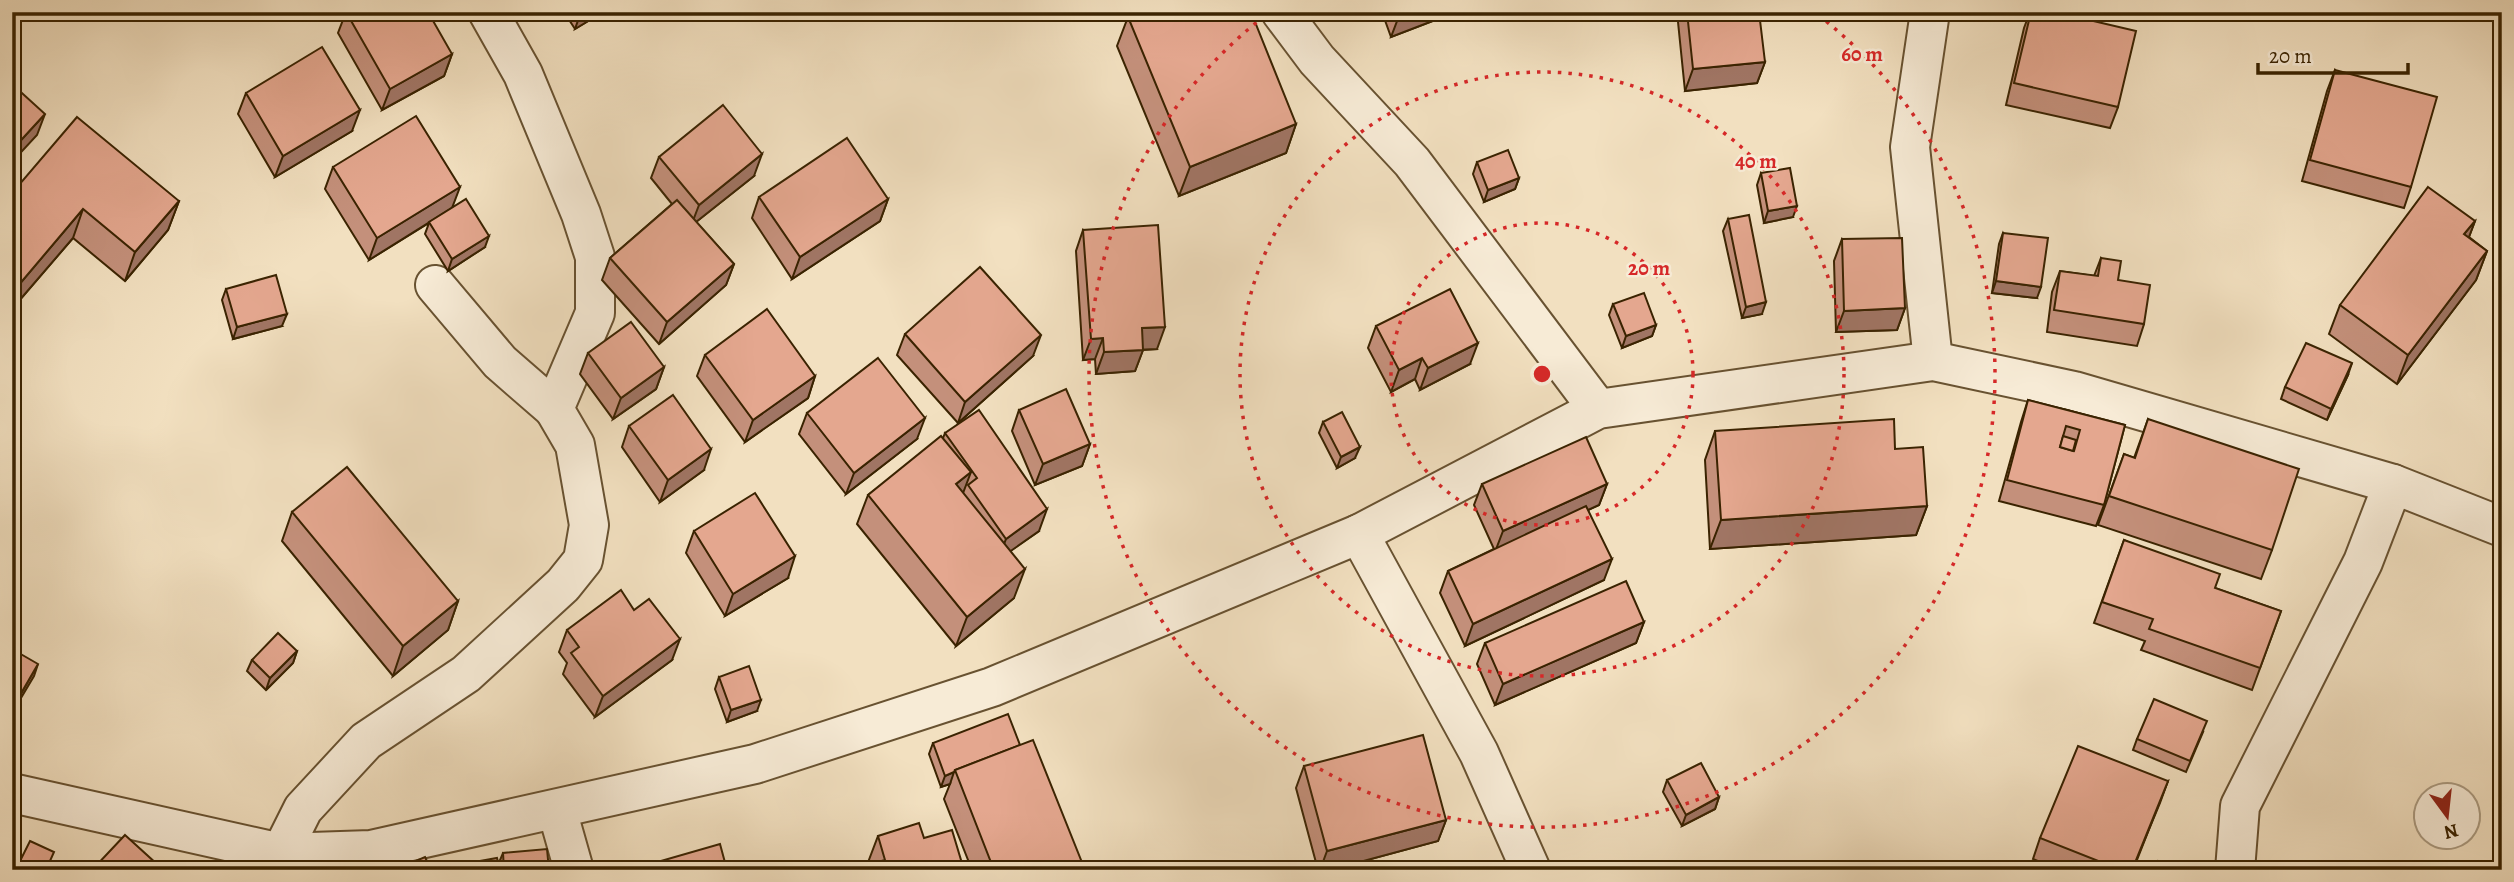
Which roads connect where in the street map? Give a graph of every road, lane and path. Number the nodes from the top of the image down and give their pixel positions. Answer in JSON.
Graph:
{"nodes":[{"id":1,"x":488,"y":12,"type":"edge"},
{"id":2,"x":1282,"y":12,"type":"edge"},
{"id":3,"x":1930,"y":12,"type":"edge"},
{"id":4,"x":435,"y":285,"type":"dead end"},
{"id":5,"x":1933,"y":361,"type":"junction"},
{"id":6,"x":554,"y":409,"type":"junction"},
{"id":7,"x":1598,"y":409,"type":"junction"},
{"id":8,"x":2393,"y":484,"type":"junction"},
{"id":9,"x":2502,"y":527,"type":"edge"},
{"id":10,"x":1359,"y":534,"type":"junction"},
{"id":11,"x":12,"y":793,"type":"edge"},
{"id":12,"x":557,"y":810,"type":"junction"},
{"id":13,"x":268,"y":861,"type":"edge"},
{"id":14,"x":574,"y":870,"type":"edge"},
{"id":15,"x":1531,"y":870,"type":"edge"},
{"id":16,"x":2235,"y":870,"type":"edge"}],
"edges":[{"from":1,"to":6,"type":"street"},
{"from":2,"to":7,"type":"street"},
{"from":3,"to":5,"type":"street"},
{"from":4,"to":6,"type":"street"},
{"from":5,"to":7,"type":"street"},
{"from":5,"to":8,"type":"street"},
{"from":6,"to":13,"type":"street"},
{"from":7,"to":10,"type":"street"},
{"from":8,"to":9,"type":"street"},
{"from":8,"to":16,"type":"street"},
{"from":10,"to":12,"type":"street"},
{"from":10,"to":15,"type":"street"},
{"from":11,"to":13,"type":"street"},
{"from":12,"to":13,"type":"street"},
{"from":12,"to":14,"type":"street"}]}
